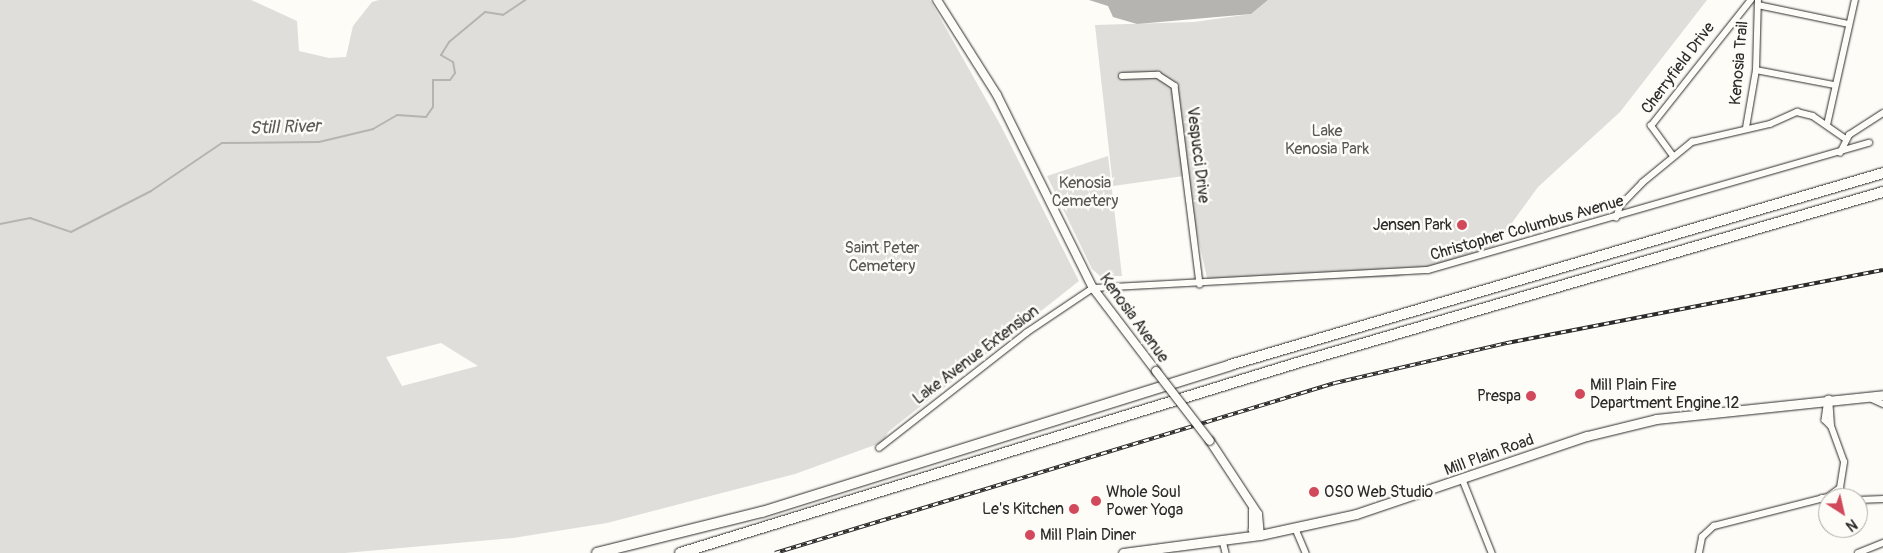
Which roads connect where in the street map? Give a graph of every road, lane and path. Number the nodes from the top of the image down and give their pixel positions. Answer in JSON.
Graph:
{"nodes":[{"id":1,"x":937,"y":0,"type":"edge"},
{"id":2,"x":1752,"y":0,"type":"edge"},
{"id":3,"x":1854,"y":0,"type":"edge"},
{"id":4,"x":1758,"y":2,"type":"edge"},
{"id":5,"x":1849,"y":24,"type":"junction"},
{"id":6,"x":1756,"y":70,"type":"junction"},
{"id":7,"x":1122,"y":76,"type":"dead end"},
{"id":8,"x":1835,"y":85,"type":"junction"},
{"id":9,"x":1883,"y":113,"type":"edge"},
{"id":10,"x":1827,"y":125,"type":"junction"},
{"id":11,"x":1746,"y":128,"type":"junction"},
{"id":12,"x":1846,"y":139,"type":"junction"},
{"id":13,"x":1869,"y":143,"type":"dead end"},
{"id":14,"x":1840,"y":153,"type":"junction"},
{"id":15,"x":1672,"y":155,"type":"junction"},
{"id":16,"x":1883,"y":172,"type":"edge"},
{"id":17,"x":1883,"y":192,"type":"edge"},
{"id":18,"x":1616,"y":218,"type":"junction"},
{"id":19,"x":1200,"y":284,"type":"junction"},
{"id":20,"x":1093,"y":288,"type":"junction"},
{"id":21,"x":1883,"y":395,"type":"edge"},
{"id":22,"x":1866,"y":396,"type":"junction"},
{"id":23,"x":1829,"y":398,"type":"junction"},
{"id":24,"x":1883,"y":404,"type":"edge"},
{"id":25,"x":879,"y":448,"type":"dead end"},
{"id":26,"x":1463,"y":480,"type":"junction"},
{"id":27,"x":1839,"y":488,"type":"edge"},
{"id":28,"x":1883,"y":498,"type":"edge"},
{"id":29,"x":1818,"y":499,"type":"edge"},
{"id":30,"x":1868,"y":499,"type":"edge"},
{"id":31,"x":1295,"y":527,"type":"junction"},
{"id":32,"x":1260,"y":535,"type":"junction"},
{"id":33,"x":1223,"y":541,"type":"junction"},
{"id":34,"x":1883,"y":543,"type":"edge"},
{"id":35,"x":1162,"y":551,"type":"edge"},
{"id":36,"x":597,"y":553,"type":"edge"},
{"id":37,"x":680,"y":553,"type":"edge"},
{"id":38,"x":1123,"y":553,"type":"edge"},
{"id":39,"x":1226,"y":553,"type":"edge"},
{"id":40,"x":1306,"y":553,"type":"edge"},
{"id":41,"x":1492,"y":553,"type":"edge"},
{"id":42,"x":1699,"y":553,"type":"edge"},
{"id":43,"x":1858,"y":553,"type":"edge"}],
"edges":[{"from":1,"to":20,"type":"street","name":"Kenosia Avenue"},
{"from":2,"to":15,"type":"street","name":"Cherryfield Drive"},
{"from":3,"to":5,"type":"street"},
{"from":4,"to":5,"type":"street"},
{"from":4,"to":6,"type":"street","name":"Kenosia Trail"},
{"from":5,"to":8,"type":"street"},
{"from":6,"to":8,"type":"street"},
{"from":6,"to":11,"type":"street","name":"Kenosia Trail"},
{"from":7,"to":19,"type":"street","name":"Vespucci Drive"},
{"from":8,"to":10,"type":"street"},
{"from":9,"to":12,"type":"street"},
{"from":10,"to":11,"type":"street"},
{"from":10,"to":12,"type":"street"},
{"from":11,"to":15,"type":"street"},
{"from":12,"to":14,"type":"street"},
{"from":13,"to":14,"type":"street","name":"Christopher Columbus Avenue"},
{"from":14,"to":18,"type":"street","name":"Christopher Columbus Avenue"},
{"from":15,"to":18,"type":"street"},
{"from":16,"to":36,"type":"highway"},
{"from":17,"to":37,"type":"highway"},
{"from":18,"to":19,"type":"street","name":"Christopher Columbus Avenue"},
{"from":19,"to":20,"type":"street","name":"Christopher Columbus Avenue"},
{"from":20,"to":25,"type":"street","name":"Lake Avenue Extension"},
{"from":20,"to":32,"type":"street","name":"Kenosia Avenue","bridge":true},
{"from":21,"to":22,"type":"main road","name":"Mill Plain Road"},
{"from":22,"to":23,"type":"main road","name":"Mill Plain Road"},
{"from":22,"to":24,"type":"street","name":"Mill Plain Road"},
{"from":23,"to":26,"type":"main road","name":"Mill Plain Road"},
{"from":23,"to":27,"type":"street"},
{"from":26,"to":31,"type":"main road","name":"Mill Plain Road"},
{"from":26,"to":41,"type":"street"},
{"from":28,"to":30,"type":"street"},
{"from":29,"to":42,"type":"street"},
{"from":31,"to":32,"type":"main road","name":"Mill Plain Road"},
{"from":31,"to":40,"type":"street"},
{"from":32,"to":33,"type":"main road","name":"Mill Plain Road"},
{"from":33,"to":35,"type":"main road","name":"Mill Plain Road"},
{"from":33,"to":39,"type":"street"},
{"from":34,"to":43,"type":"street"},
{"from":35,"to":38,"type":"main road","name":"Mill Plain Road"}]}
